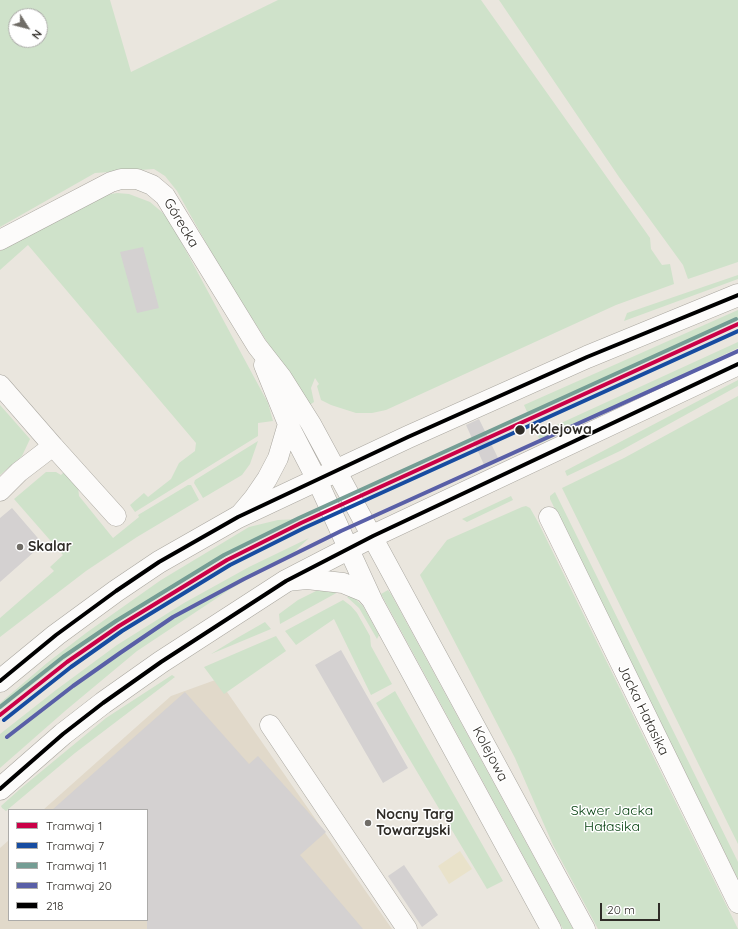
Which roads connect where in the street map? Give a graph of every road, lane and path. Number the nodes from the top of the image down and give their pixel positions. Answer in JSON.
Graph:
{"nodes":[{"id":1,"x":0,"y":240,"type":"edge"},
{"id":2,"x":738,"y":294,"type":"edge"},
{"id":3,"x":257,"y":346,"type":"junction"},
{"id":4,"x":738,"y":364,"type":"edge"},
{"id":5,"x":0,"y":386,"type":"edge"},
{"id":6,"x":288,"y":424,"type":"junction"},
{"id":7,"x":53,"y":446,"type":"junction"},
{"id":8,"x":337,"y":470,"type":"junction"},
{"id":9,"x":317,"y":480,"type":"junction"},
{"id":10,"x":0,"y":491,"type":"edge"},
{"id":11,"x":116,"y":516,"type":"dead end"},
{"id":12,"x":238,"y":517,"type":"junction"},
{"id":13,"x":549,"y":517,"type":"dead end"},
{"id":14,"x":373,"y":536,"type":"junction"},
{"id":15,"x":349,"y":548,"type":"junction"},
{"id":16,"x":286,"y":581,"type":"junction"},
{"id":17,"x":373,"y":602,"type":"junction"},
{"id":18,"x":0,"y":681,"type":"edge"},
{"id":19,"x":270,"y":725,"type":"dead end"},
{"id":20,"x":0,"y":789,"type":"edge"},
{"id":21,"x":738,"y":903,"type":"edge"},
{"id":22,"x":407,"y":929,"type":"edge"},
{"id":23,"x":551,"y":929,"type":"edge"},
{"id":24,"x":585,"y":929,"type":"edge"}],
"edges":[{"from":1,"to":3,"type":"street","name":"Górecka"},
{"from":2,"to":8,"type":"main road"},
{"from":3,"to":6,"type":"street","name":"Górecka"},
{"from":3,"to":8,"type":"street","name":"Górecka"},
{"from":4,"to":14,"type":"main road"},
{"from":5,"to":7,"type":"street"},
{"from":6,"to":9,"type":"street","name":"Górecka"},
{"from":6,"to":12,"type":"street"},
{"from":7,"to":10,"type":"street"},
{"from":7,"to":11,"type":"street"},
{"from":8,"to":9,"type":"main road"},
{"from":8,"to":14,"type":"street","name":"Górecka"},
{"from":9,"to":12,"type":"main road"},
{"from":9,"to":15,"type":"street","name":"Górecka"},
{"from":12,"to":18,"type":"main road"},
{"from":13,"to":21,"type":"street","name":"Jacka Hałasika"},
{"from":14,"to":15,"type":"main road"},
{"from":14,"to":24,"type":"street","name":"Kolejowa"},
{"from":15,"to":16,"type":"main road"},
{"from":15,"to":17,"type":"street"},
{"from":16,"to":17,"type":"street"},
{"from":16,"to":20,"type":"main road"},
{"from":17,"to":23,"type":"street"},
{"from":19,"to":22,"type":"street"}]}
